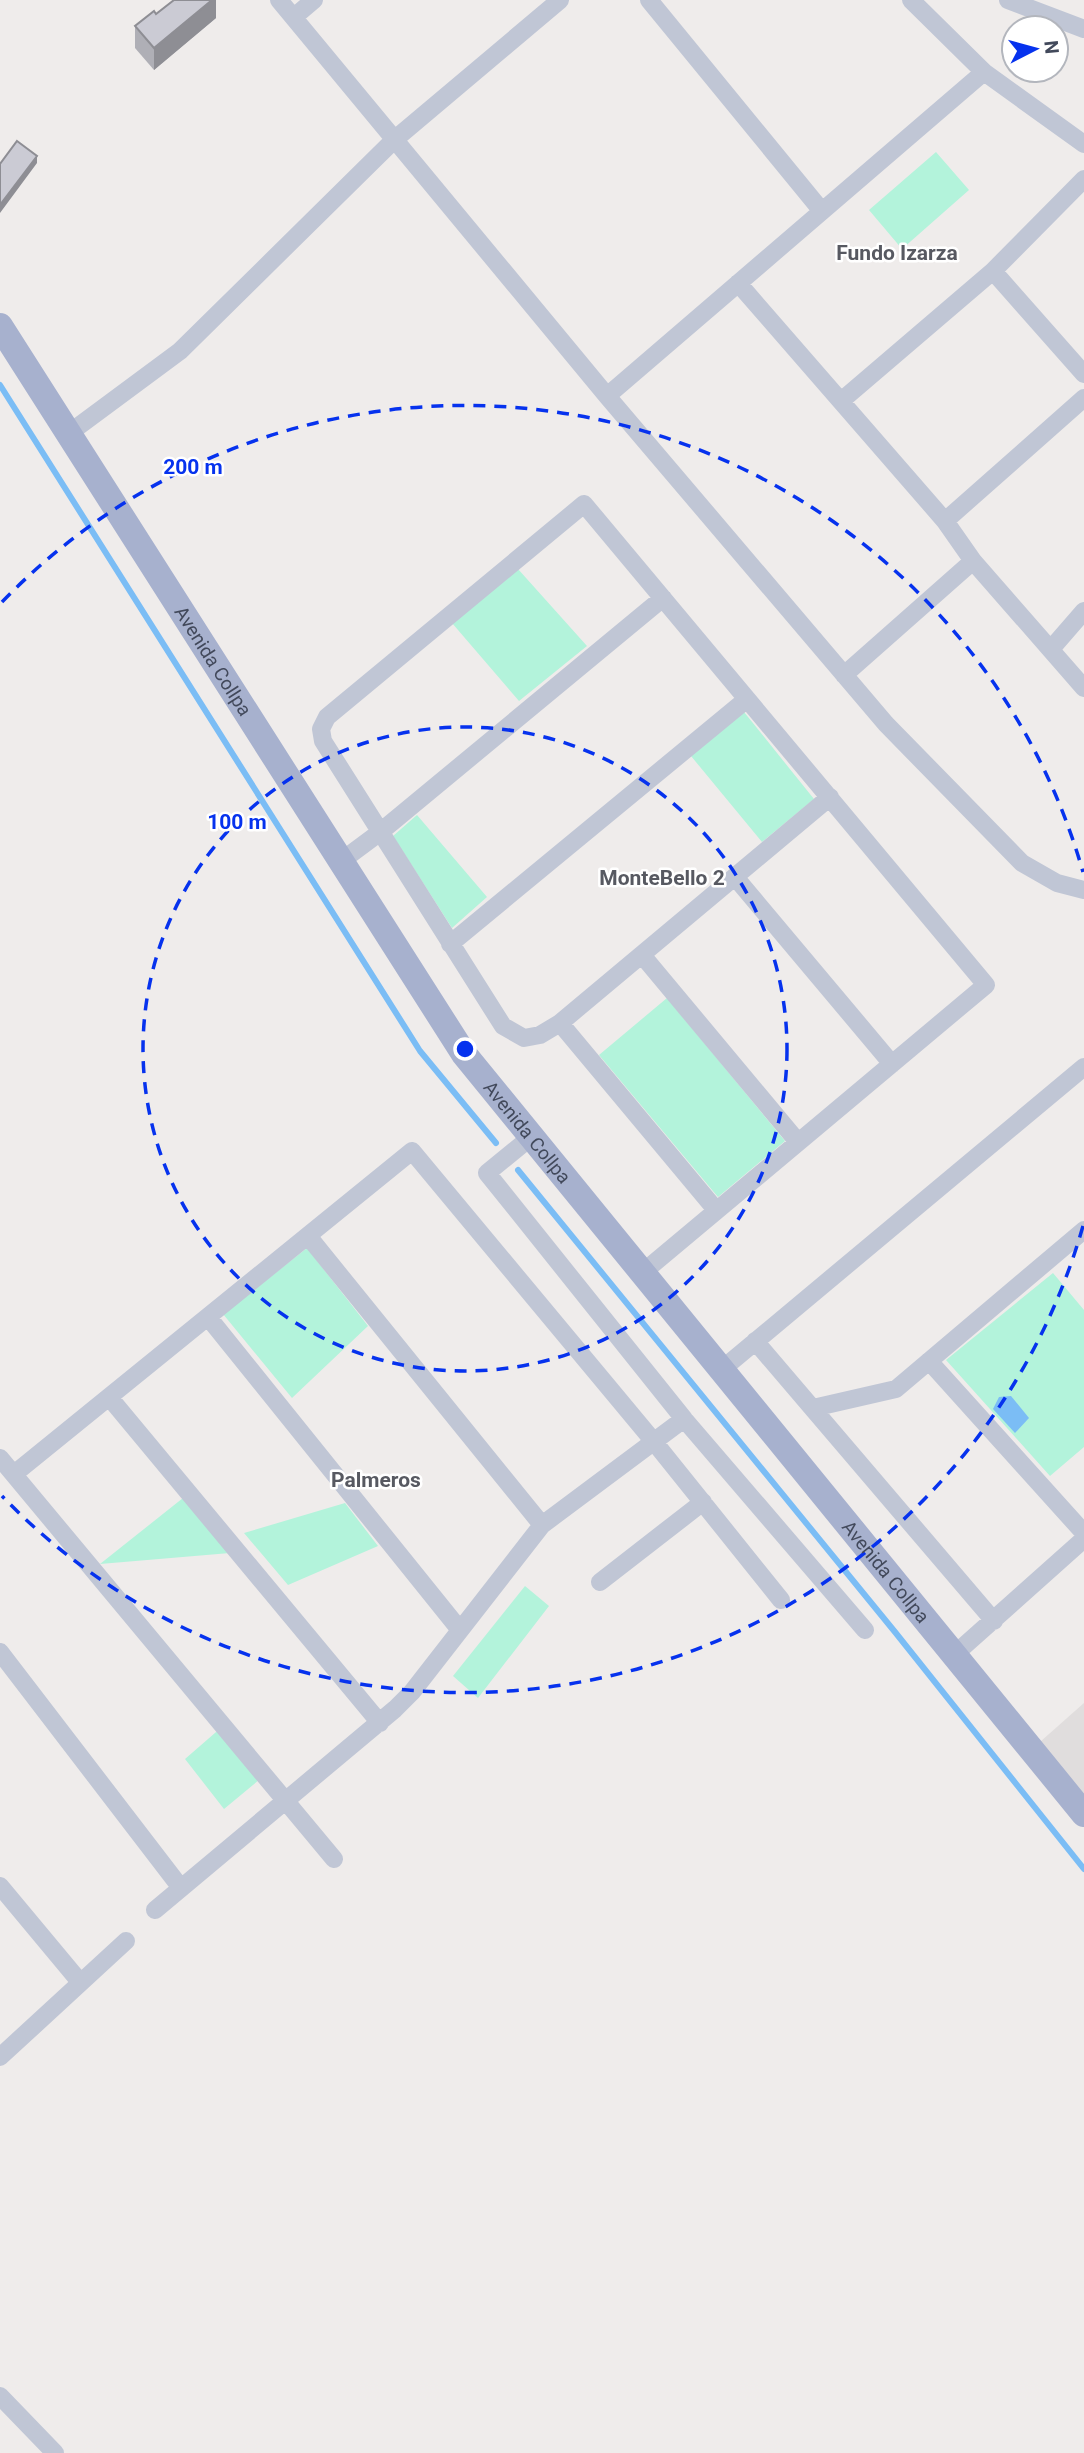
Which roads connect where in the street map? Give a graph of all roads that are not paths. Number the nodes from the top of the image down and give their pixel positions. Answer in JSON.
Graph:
{"nodes":[{"id":1,"x":279,"y":0,"type":"edge"},
{"id":2,"x":314,"y":0,"type":"edge"},
{"id":3,"x":560,"y":0,"type":"edge"},
{"id":4,"x":649,"y":0,"type":"edge"},
{"id":5,"x":911,"y":0,"type":"edge"},
{"id":6,"x":1009,"y":0,"type":"edge"},
{"id":7,"x":294,"y":17,"type":"junction"},
{"id":8,"x":1084,"y":29,"type":"edge"},
{"id":9,"x":984,"y":72,"type":"junction"},
{"id":10,"x":394,"y":140,"type":"junction"},
{"id":11,"x":1084,"y":144,"type":"edge"},
{"id":12,"x":1084,"y":179,"type":"edge"},
{"id":13,"x":821,"y":210,"type":"junction"},
{"id":14,"x":993,"y":271,"type":"junction"},
{"id":15,"x":738,"y":283,"type":"junction"},
{"id":16,"x":0,"y":326,"type":"edge"},
{"id":17,"x":1084,"y":374,"type":"edge"},
{"id":18,"x":607,"y":396,"type":"junction"},
{"id":19,"x":1084,"y":398,"type":"edge"},
{"id":20,"x":841,"y":401,"type":"junction"},
{"id":21,"x":68,"y":434,"type":"junction"},
{"id":22,"x":945,"y":521,"type":"junction"},
{"id":23,"x":973,"y":561,"type":"junction"},
{"id":24,"x":663,"y":598,"type":"junction"},
{"id":25,"x":1084,"y":611,"type":"edge"},
{"id":26,"x":1051,"y":649,"type":"junction"},
{"id":27,"x":844,"y":675,"type":"junction"},
{"id":28,"x":1084,"y":688,"type":"edge"},
{"id":29,"x":747,"y":699,"type":"junction"},
{"id":30,"x":830,"y":797,"type":"junction"},
{"id":31,"x":379,"y":833,"type":"junction"},
{"id":32,"x":340,"y":862,"type":"junction"},
{"id":33,"x":735,"y":877,"type":"junction"},
{"id":34,"x":1084,"y":890,"type":"edge"},
{"id":35,"x":450,"y":944,"type":"junction"},
{"id":36,"x":642,"y":955,"type":"junction"},
{"id":37,"x":560,"y":1023,"type":"junction"},
{"id":38,"x":892,"y":1064,"type":"junction"},
{"id":39,"x":1084,"y":1067,"type":"edge"},
{"id":40,"x":531,"y":1137,"type":"junction"},
{"id":41,"x":798,"y":1142,"type":"junction"},
{"id":42,"x":716,"y":1210,"type":"junction"},
{"id":43,"x":1084,"y":1230,"type":"edge"},
{"id":44,"x":308,"y":1236,"type":"junction"},
{"id":45,"x":640,"y":1274,"type":"junction"},
{"id":46,"x":208,"y":1317,"type":"junction"},
{"id":47,"x":755,"y":1341,"type":"junction"},
{"id":48,"x":929,"y":1361,"type":"junction"},
{"id":49,"x":720,"y":1371,"type":"junction"},
{"id":50,"x":109,"y":1397,"type":"junction"},
{"id":51,"x":813,"y":1408,"type":"junction"},
{"id":52,"x":684,"y":1419,"type":"junction"},
{"id":53,"x":655,"y":1443,"type":"junction"},
{"id":54,"x":0,"y":1458,"type":"edge"},
{"id":55,"x":14,"y":1474,"type":"junction"},
{"id":56,"x":703,"y":1502,"type":"junction"},
{"id":57,"x":542,"y":1525,"type":"junction"},
{"id":58,"x":1084,"y":1532,"type":"edge"},
{"id":59,"x":1084,"y":1539,"type":"edge"},
{"id":60,"x":600,"y":1582,"type":"dead end"},
{"id":61,"x":782,"y":1600,"type":"dead end"},
{"id":62,"x":993,"y":1621,"type":"junction"},
{"id":63,"x":460,"y":1630,"type":"junction"},
{"id":64,"x":865,"y":1630,"type":"dead end"},
{"id":65,"x":0,"y":1653,"type":"edge"},
{"id":66,"x":955,"y":1654,"type":"junction"},
{"id":67,"x":380,"y":1723,"type":"junction"},
{"id":68,"x":284,"y":1799,"type":"junction"},
{"id":69,"x":1084,"y":1814,"type":"edge"},
{"id":70,"x":334,"y":1859,"type":"dead end"},
{"id":71,"x":0,"y":1886,"type":"edge"},
{"id":72,"x":181,"y":1888,"type":"junction"},
{"id":73,"x":155,"y":1910,"type":"dead end"},
{"id":74,"x":126,"y":1941,"type":"dead end"},
{"id":75,"x":79,"y":1982,"type":"junction"},
{"id":76,"x":0,"y":2057,"type":"edge"},
{"id":77,"x":0,"y":2396,"type":"edge"},
{"id":78,"x":54,"y":2453,"type":"edge"}],
"edges":[{"from":1,"to":7,"type":"street"},
{"from":2,"to":7,"type":"street"},
{"from":3,"to":10,"type":"street"},
{"from":4,"to":13,"type":"street"},
{"from":5,"to":9,"type":"street"},
{"from":6,"to":8,"type":"street"},
{"from":7,"to":10,"type":"street"},
{"from":9,"to":11,"type":"street"},
{"from":9,"to":13,"type":"street"},
{"from":10,"to":18,"type":"street"},
{"from":10,"to":21,"type":"street"},
{"from":12,"to":14,"type":"street"},
{"from":13,"to":15,"type":"street"},
{"from":14,"to":17,"type":"street"},
{"from":14,"to":20,"type":"street"},
{"from":15,"to":18,"type":"street"},
{"from":15,"to":20,"type":"street"},
{"from":16,"to":21,"type":"main road","name":"Avenida Collpa"},
{"from":18,"to":27,"type":"street"},
{"from":19,"to":22,"type":"street"},
{"from":20,"to":22,"type":"street"},
{"from":21,"to":32,"type":"main road","name":"Avenida Collpa"},
{"from":22,"to":23,"type":"street"},
{"from":23,"to":26,"type":"street"},
{"from":23,"to":27,"type":"street"},
{"from":24,"to":29,"type":"street"},
{"from":24,"to":31,"type":"street"},
{"from":24,"to":31,"type":"street"},
{"from":25,"to":26,"type":"street"},
{"from":26,"to":28,"type":"street"},
{"from":27,"to":34,"type":"street"},
{"from":29,"to":30,"type":"street"},
{"from":29,"to":35,"type":"street"},
{"from":30,"to":33,"type":"street"},
{"from":30,"to":38,"type":"street"},
{"from":31,"to":32,"type":"street"},
{"from":31,"to":35,"type":"street"},
{"from":32,"to":40,"type":"main road","name":"Avenida Collpa"},
{"from":33,"to":36,"type":"street"},
{"from":33,"to":38,"type":"street"},
{"from":35,"to":37,"type":"street"},
{"from":36,"to":37,"type":"street"},
{"from":36,"to":41,"type":"street"},
{"from":37,"to":42,"type":"street"},
{"from":38,"to":41,"type":"street"},
{"from":39,"to":47,"type":"street"},
{"from":40,"to":45,"type":"main road","name":"Avenida Collpa"},
{"from":40,"to":52,"type":"street"},
{"from":41,"to":42,"type":"street"},
{"from":42,"to":45,"type":"street"},
{"from":43,"to":48,"type":"street"},
{"from":44,"to":46,"type":"street"},
{"from":44,"to":53,"type":"street"},
{"from":44,"to":57,"type":"street"},
{"from":45,"to":49,"type":"main road","name":"Avenida Collpa"},
{"from":46,"to":50,"type":"street"},
{"from":46,"to":63,"type":"street"},
{"from":47,"to":49,"type":"street"},
{"from":47,"to":51,"type":"street"},
{"from":48,"to":51,"type":"street"},
{"from":48,"to":58,"type":"street"},
{"from":49,"to":66,"type":"main road","name":"Avenida Collpa"},
{"from":50,"to":55,"type":"street"},
{"from":50,"to":67,"type":"street"},
{"from":51,"to":62,"type":"street"},
{"from":52,"to":53,"type":"street"},
{"from":52,"to":64,"type":"street"},
{"from":53,"to":56,"type":"street"},
{"from":53,"to":57,"type":"street"},
{"from":54,"to":55,"type":"street"},
{"from":55,"to":68,"type":"street"},
{"from":56,"to":60,"type":"street"},
{"from":56,"to":61,"type":"street"},
{"from":57,"to":63,"type":"street"},
{"from":59,"to":62,"type":"street"},
{"from":62,"to":66,"type":"street"},
{"from":63,"to":67,"type":"street"},
{"from":65,"to":72,"type":"street"},
{"from":66,"to":69,"type":"main road","name":"Avenida Collpa"},
{"from":67,"to":68,"type":"street"},
{"from":68,"to":70,"type":"street"},
{"from":68,"to":72,"type":"street"},
{"from":71,"to":75,"type":"street"},
{"from":72,"to":73,"type":"street"},
{"from":74,"to":75,"type":"street"},
{"from":75,"to":76,"type":"street"},
{"from":77,"to":78,"type":"street"}]}
